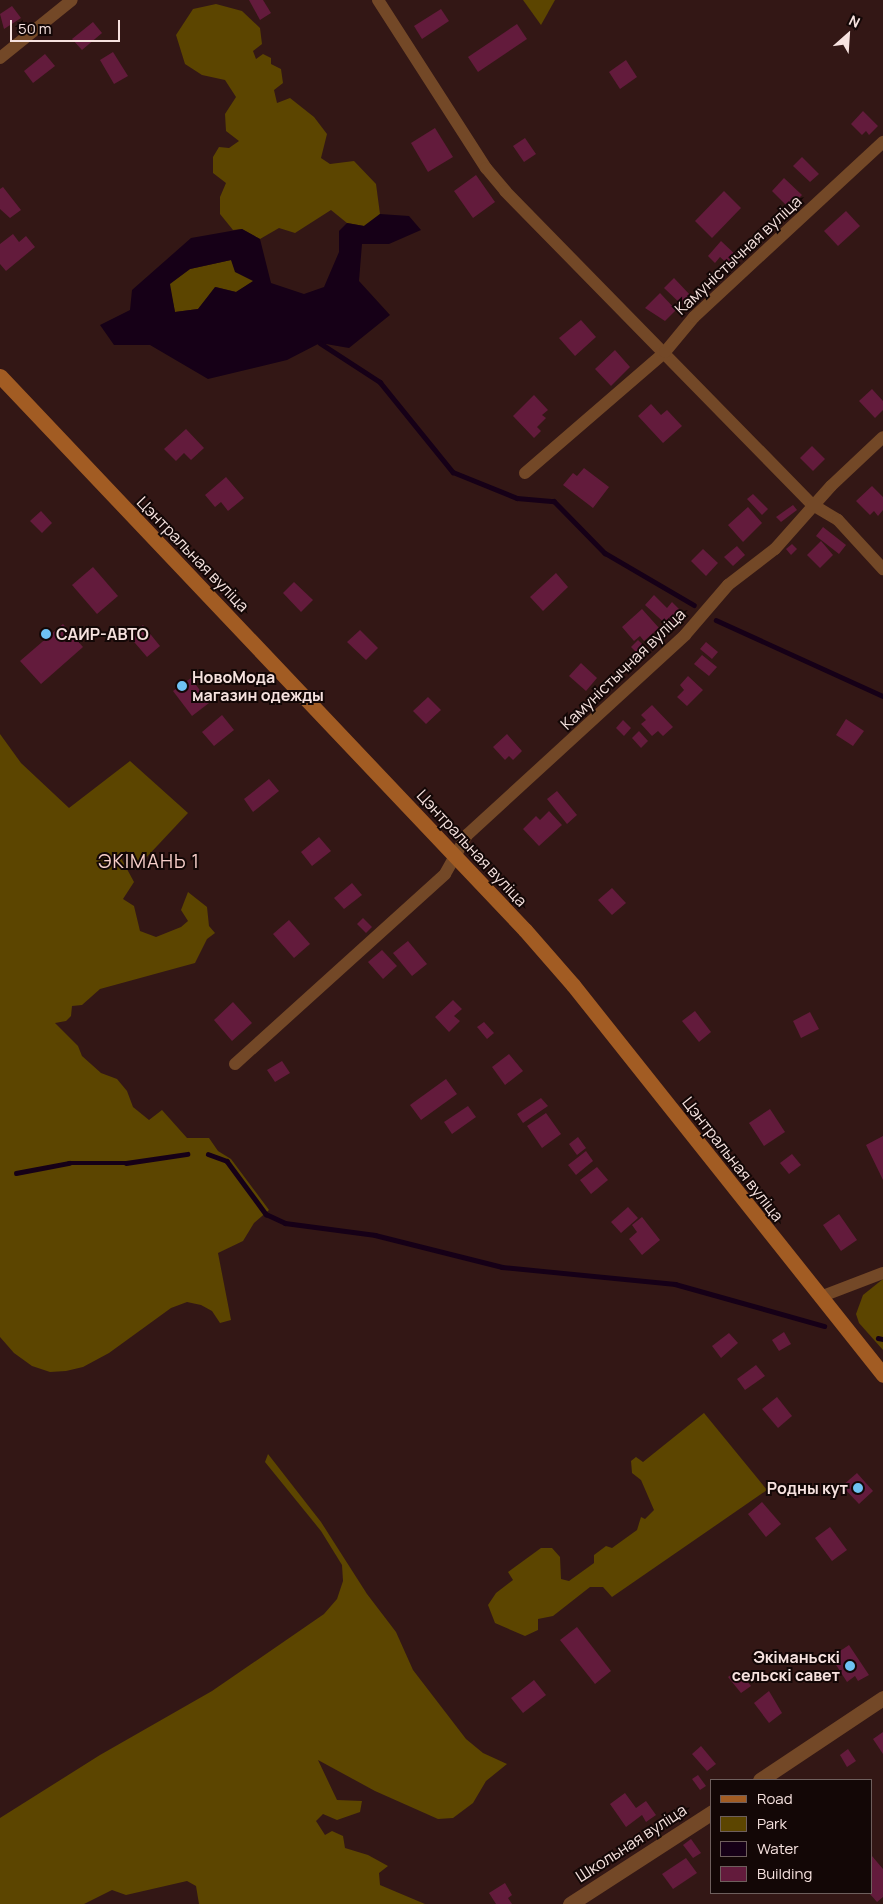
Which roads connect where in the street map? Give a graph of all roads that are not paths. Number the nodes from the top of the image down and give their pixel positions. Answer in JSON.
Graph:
{"nodes":[{"id":1,"x":72,"y":0,"type":"edge"},
{"id":2,"x":378,"y":0,"type":"edge"},
{"id":3,"x":0,"y":58,"type":"edge"},
{"id":4,"x":883,"y":142,"type":"edge"},
{"id":5,"x":665,"y":352,"type":"junction"},
{"id":6,"x":0,"y":376,"type":"edge"},
{"id":7,"x":883,"y":437,"type":"edge"},
{"id":8,"x":525,"y":473,"type":"dead end"},
{"id":9,"x":813,"y":505,"type":"junction"},
{"id":10,"x":883,"y":569,"type":"edge"},
{"id":11,"x":455,"y":856,"type":"junction"},
{"id":12,"x":235,"y":1064,"type":"dead end"},
{"id":13,"x":883,"y":1273,"type":"edge"},
{"id":14,"x":820,"y":1297,"type":"junction"},
{"id":15,"x":883,"y":1374,"type":"edge"},
{"id":16,"x":883,"y":1698,"type":"edge"},
{"id":17,"x":762,"y":1779,"type":"edge"},
{"id":18,"x":710,"y":1813,"type":"edge"},
{"id":19,"x":570,"y":1904,"type":"edge"}],
"edges":[{"from":1,"to":3,"type":"street"},
{"from":2,"to":5,"type":"street"},
{"from":4,"to":5,"type":"street","name":"Камуністычная вуліца"},
{"from":5,"to":8,"type":"street","name":"Камуністычная вуліца"},
{"from":5,"to":9,"type":"street"},
{"from":6,"to":11,"type":"main road","name":"Цэнтральная вуліца"},
{"from":7,"to":9,"type":"street","name":"Камуністычная вуліца"},
{"from":9,"to":10,"type":"street"},
{"from":9,"to":11,"type":"street","name":"Камуністычная вуліца"},
{"from":11,"to":12,"type":"street","name":"Камуністычная вуліца"},
{"from":11,"to":14,"type":"main road","name":"Цэнтральная вуліца"},
{"from":13,"to":14,"type":"street"},
{"from":14,"to":15,"type":"main road","name":"Цэнтральная вуліца"},
{"from":16,"to":17,"type":"street"},
{"from":18,"to":19,"type":"street","name":"Школьная вуліца"}]}
